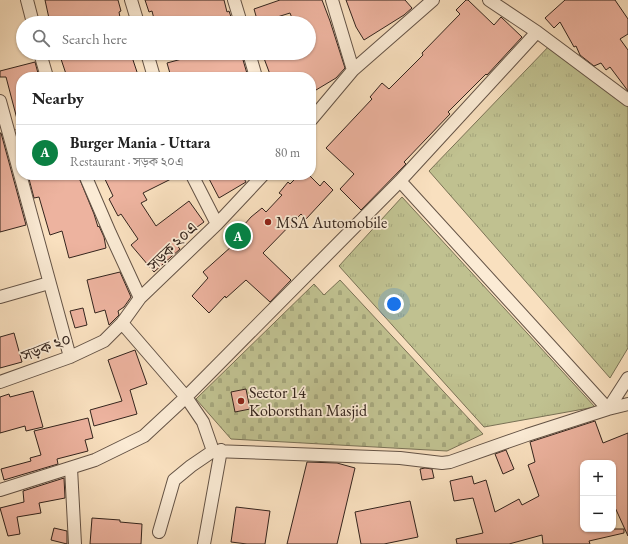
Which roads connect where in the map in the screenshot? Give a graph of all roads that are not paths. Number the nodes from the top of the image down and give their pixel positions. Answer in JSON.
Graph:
{"nodes":[{"id":1,"x":27,"y":0,"type":"edge"},
{"id":2,"x":131,"y":0,"type":"edge"},
{"id":3,"x":234,"y":0,"type":"edge"},
{"id":4,"x":332,"y":0,"type":"edge"},
{"id":5,"x":433,"y":0,"type":"edge"},
{"id":6,"x":489,"y":0,"type":"edge"},
{"id":7,"x":31,"y":16,"type":"edge"},
{"id":8,"x":136,"y":16,"type":"edge"},
{"id":9,"x":239,"y":16,"type":"edge"},
{"id":10,"x":538,"y":32,"type":"junction"},
{"id":11,"x":42,"y":60,"type":"edge"},
{"id":12,"x":149,"y":60,"type":"edge"},
{"id":13,"x":251,"y":60,"type":"edge"},
{"id":14,"x":353,"y":70,"type":"junction"},
{"id":15,"x":46,"y":72,"type":"edge"},
{"id":16,"x":153,"y":72,"type":"edge"},
{"id":17,"x":255,"y":72,"type":"edge"},
{"id":18,"x":628,"y":100,"type":"edge"},
{"id":19,"x":0,"y":101,"type":"edge"},
{"id":20,"x":316,"y":114,"type":"edge"},
{"id":21,"x":16,"y":160,"type":"edge"},
{"id":22,"x":21,"y":180,"type":"edge"},
{"id":23,"x":87,"y":180,"type":"edge"},
{"id":24,"x":195,"y":180,"type":"edge"},
{"id":25,"x":258,"y":180,"type":"edge"},
{"id":26,"x":400,"y":181,"type":"junction"},
{"id":27,"x":217,"y":224,"type":"junction"},
{"id":28,"x":49,"y":283,"type":"junction"},
{"id":29,"x":0,"y":297,"type":"edge"},
{"id":30,"x":140,"y":298,"type":"junction"},
{"id":31,"x":122,"y":323,"type":"junction"},
{"id":32,"x":104,"y":340,"type":"joint"},
{"id":33,"x":70,"y":357,"type":"junction"},
{"id":34,"x":628,"y":378,"type":"edge"},
{"id":35,"x":0,"y":382,"type":"edge"},
{"id":36,"x":186,"y":397,"type":"junction"},
{"id":37,"x":628,"y":404,"type":"edge"},
{"id":38,"x":608,"y":409,"type":"junction"},
{"id":39,"x":217,"y":450,"type":"junction"},
{"id":40,"x":71,"y":468,"type":"junction"},
{"id":41,"x":0,"y":490,"type":"edge"},
{"id":42,"x":159,"y":532,"type":"dead end"},
{"id":43,"x":75,"y":544,"type":"edge"},
{"id":44,"x":204,"y":544,"type":"edge"}],
"edges":[{"from":1,"to":7,"type":"street"},
{"from":2,"to":8,"type":"street"},
{"from":3,"to":9,"type":"street"},
{"from":4,"to":14,"type":"street"},
{"from":5,"to":14,"type":"street"},
{"from":6,"to":10,"type":"street"},
{"from":10,"to":18,"type":"street"},
{"from":10,"to":26,"type":"street"},
{"from":11,"to":15,"type":"street"},
{"from":12,"to":16,"type":"street"},
{"from":13,"to":17,"type":"street"},
{"from":14,"to":20,"type":"street"},
{"from":19,"to":21,"type":"street"},
{"from":22,"to":28,"type":"street"},
{"from":23,"to":30,"type":"street"},
{"from":24,"to":27,"type":"street"},
{"from":25,"to":27,"type":"street","name":"সড়ক ২০এ"},
{"from":26,"to":36,"type":"street"},
{"from":26,"to":38,"type":"street"},
{"from":27,"to":30,"type":"street","name":"সড়ক ২০এ"},
{"from":28,"to":29,"type":"street"},
{"from":28,"to":33,"type":"street"},
{"from":30,"to":31,"type":"street","name":"সড়ক ২০এ"},
{"from":31,"to":32,"type":"street","name":"সড়ক ২০এ"},
{"from":31,"to":36,"type":"street"},
{"from":32,"to":33,"type":"street","name":"সড়ক ২০"},
{"from":33,"to":35,"type":"street","name":"সড়ক ২০"},
{"from":34,"to":38,"type":"street"},
{"from":36,"to":39,"type":"street"},
{"from":36,"to":40,"type":"street"},
{"from":37,"to":38,"type":"street"},
{"from":38,"to":39,"type":"street"},
{"from":39,"to":42,"type":"street"},
{"from":39,"to":44,"type":"street"},
{"from":40,"to":41,"type":"street"},
{"from":40,"to":43,"type":"street"}]}
